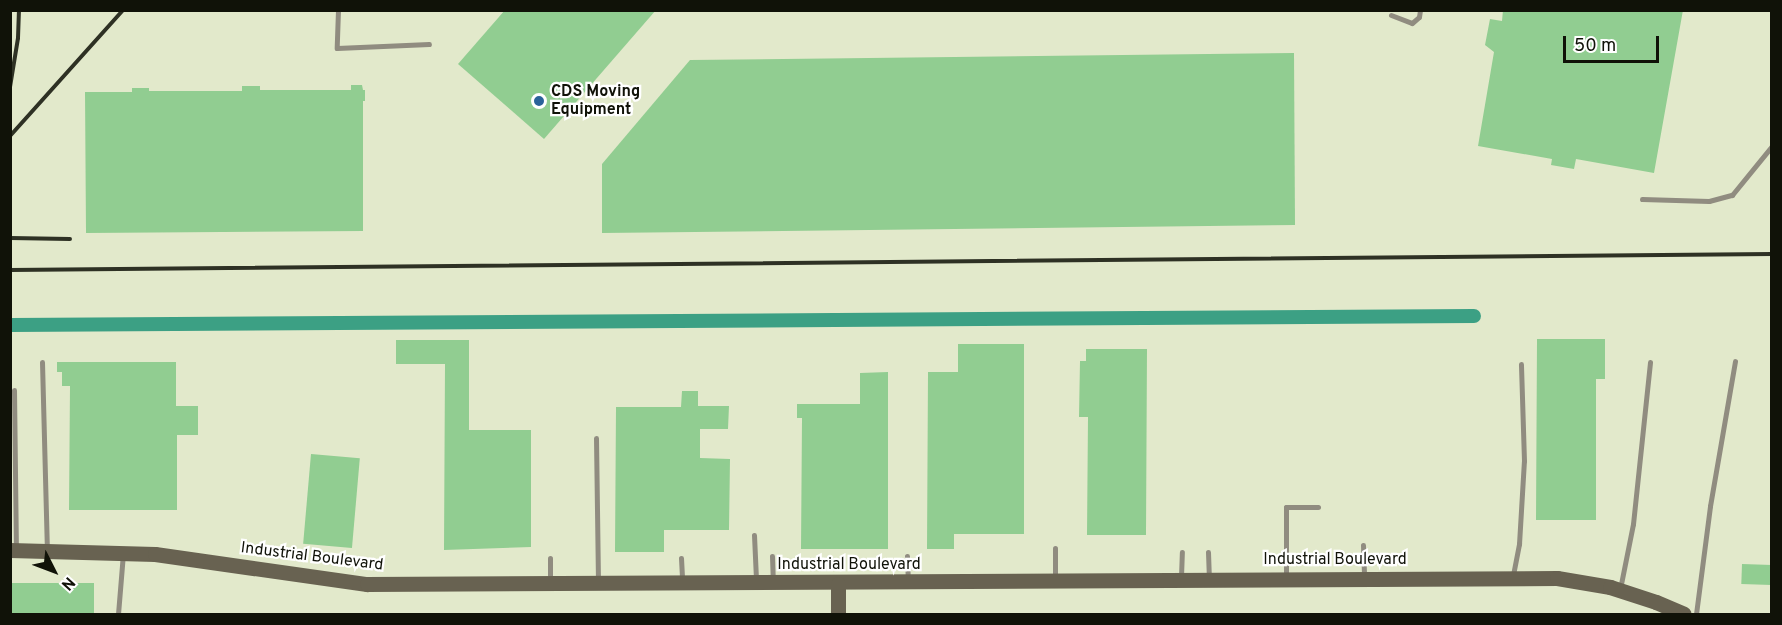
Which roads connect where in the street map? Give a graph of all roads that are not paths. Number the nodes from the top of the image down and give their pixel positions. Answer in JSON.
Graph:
{"nodes":[{"id":1,"x":338,"y":10,"type":"edge"},
{"id":2,"x":1420,"y":10,"type":"edge"},
{"id":3,"x":1391,"y":15,"type":"dead end"},
{"id":4,"x":429,"y":44,"type":"dead end"},
{"id":5,"x":1772,"y":146,"type":"edge"},
{"id":6,"x":1642,"y":200,"type":"dead end"},
{"id":7,"x":1735,"y":361,"type":"dead end"},
{"id":8,"x":42,"y":362,"type":"dead end"},
{"id":9,"x":1650,"y":362,"type":"dead end"},
{"id":10,"x":1521,"y":364,"type":"dead end"},
{"id":11,"x":14,"y":390,"type":"dead end"},
{"id":12,"x":596,"y":438,"type":"dead end"},
{"id":13,"x":1318,"y":507,"type":"dead end"},
{"id":14,"x":754,"y":535,"type":"dead end"},
{"id":15,"x":1363,"y":545,"type":"dead end"},
{"id":16,"x":1055,"y":548,"type":"dead end"},
{"id":17,"x":13,"y":550,"type":"edge"},
{"id":18,"x":47,"y":550,"type":"junction"},
{"id":19,"x":123,"y":552,"type":"junction"},
{"id":20,"x":1182,"y":552,"type":"dead end"},
{"id":21,"x":1208,"y":552,"type":"dead end"},
{"id":22,"x":772,"y":556,"type":"dead end"},
{"id":23,"x":907,"y":556,"type":"dead end"},
{"id":24,"x":549,"y":558,"type":"dead end"},
{"id":25,"x":681,"y":558,"type":"dead end"},
{"id":26,"x":1512,"y":577,"type":"junction"},
{"id":27,"x":1364,"y":578,"type":"junction"},
{"id":28,"x":1286,"y":579,"type":"junction"},
{"id":29,"x":1181,"y":580,"type":"junction"},
{"id":30,"x":1209,"y":580,"type":"junction"},
{"id":31,"x":1055,"y":582,"type":"junction"},
{"id":32,"x":908,"y":583,"type":"junction"},
{"id":33,"x":682,"y":584,"type":"junction"},
{"id":34,"x":756,"y":584,"type":"junction"},
{"id":35,"x":773,"y":584,"type":"junction"},
{"id":36,"x":838,"y":584,"type":"junction"},
{"id":37,"x":550,"y":585,"type":"junction"},
{"id":38,"x":598,"y":585,"type":"junction"},
{"id":39,"x":1619,"y":590,"type":"junction"},
{"id":40,"x":1667,"y":611,"type":"edge"},
{"id":41,"x":118,"y":615,"type":"edge"},
{"id":42,"x":838,"y":615,"type":"edge"},
{"id":43,"x":1684,"y":615,"type":"edge"},
{"id":44,"x":1696,"y":615,"type":"edge"}],
"edges":[{"from":1,"to":4,"type":"lane"},
{"from":2,"to":3,"type":"lane"},
{"from":5,"to":6,"type":"lane"},
{"from":7,"to":44,"type":"lane"},
{"from":8,"to":18,"type":"lane"},
{"from":9,"to":39,"type":"lane"},
{"from":10,"to":26,"type":"lane"},
{"from":11,"to":17,"type":"lane"},
{"from":12,"to":38,"type":"lane"},
{"from":13,"to":28,"type":"lane"},
{"from":14,"to":34,"type":"lane"},
{"from":15,"to":27,"type":"lane"},
{"from":16,"to":31,"type":"lane"},
{"from":17,"to":18,"type":"main road","name":"Industrial Boulevard"},
{"from":18,"to":19,"type":"main road","name":"Industrial Boulevard"},
{"from":19,"to":37,"type":"main road","name":"Industrial Boulevard"},
{"from":19,"to":41,"type":"lane"},
{"from":20,"to":29,"type":"lane"},
{"from":21,"to":30,"type":"lane"},
{"from":22,"to":35,"type":"lane"},
{"from":23,"to":32,"type":"lane"},
{"from":24,"to":37,"type":"lane"},
{"from":25,"to":33,"type":"lane"},
{"from":26,"to":27,"type":"main road","name":"Industrial Boulevard"},
{"from":26,"to":39,"type":"main road","name":"Industrial Boulevard"},
{"from":27,"to":28,"type":"main road","name":"Industrial Boulevard"},
{"from":28,"to":30,"type":"main road","name":"Industrial Boulevard"},
{"from":29,"to":30,"type":"main road","name":"Industrial Boulevard"},
{"from":29,"to":31,"type":"main road","name":"Industrial Boulevard"},
{"from":31,"to":32,"type":"main road","name":"Industrial Boulevard"},
{"from":32,"to":36,"type":"main road","name":"Industrial Boulevard"},
{"from":33,"to":34,"type":"main road","name":"Industrial Boulevard"},
{"from":33,"to":38,"type":"main road","name":"Industrial Boulevard"},
{"from":34,"to":35,"type":"main road","name":"Industrial Boulevard"},
{"from":35,"to":36,"type":"main road","name":"Industrial Boulevard"},
{"from":36,"to":42,"type":"main road"},
{"from":37,"to":38,"type":"main road","name":"Industrial Boulevard"},
{"from":39,"to":40,"type":"main road","name":"Industrial Boulevard"},
{"from":40,"to":43,"type":"main road","name":"Industrial Boulevard"}]}
